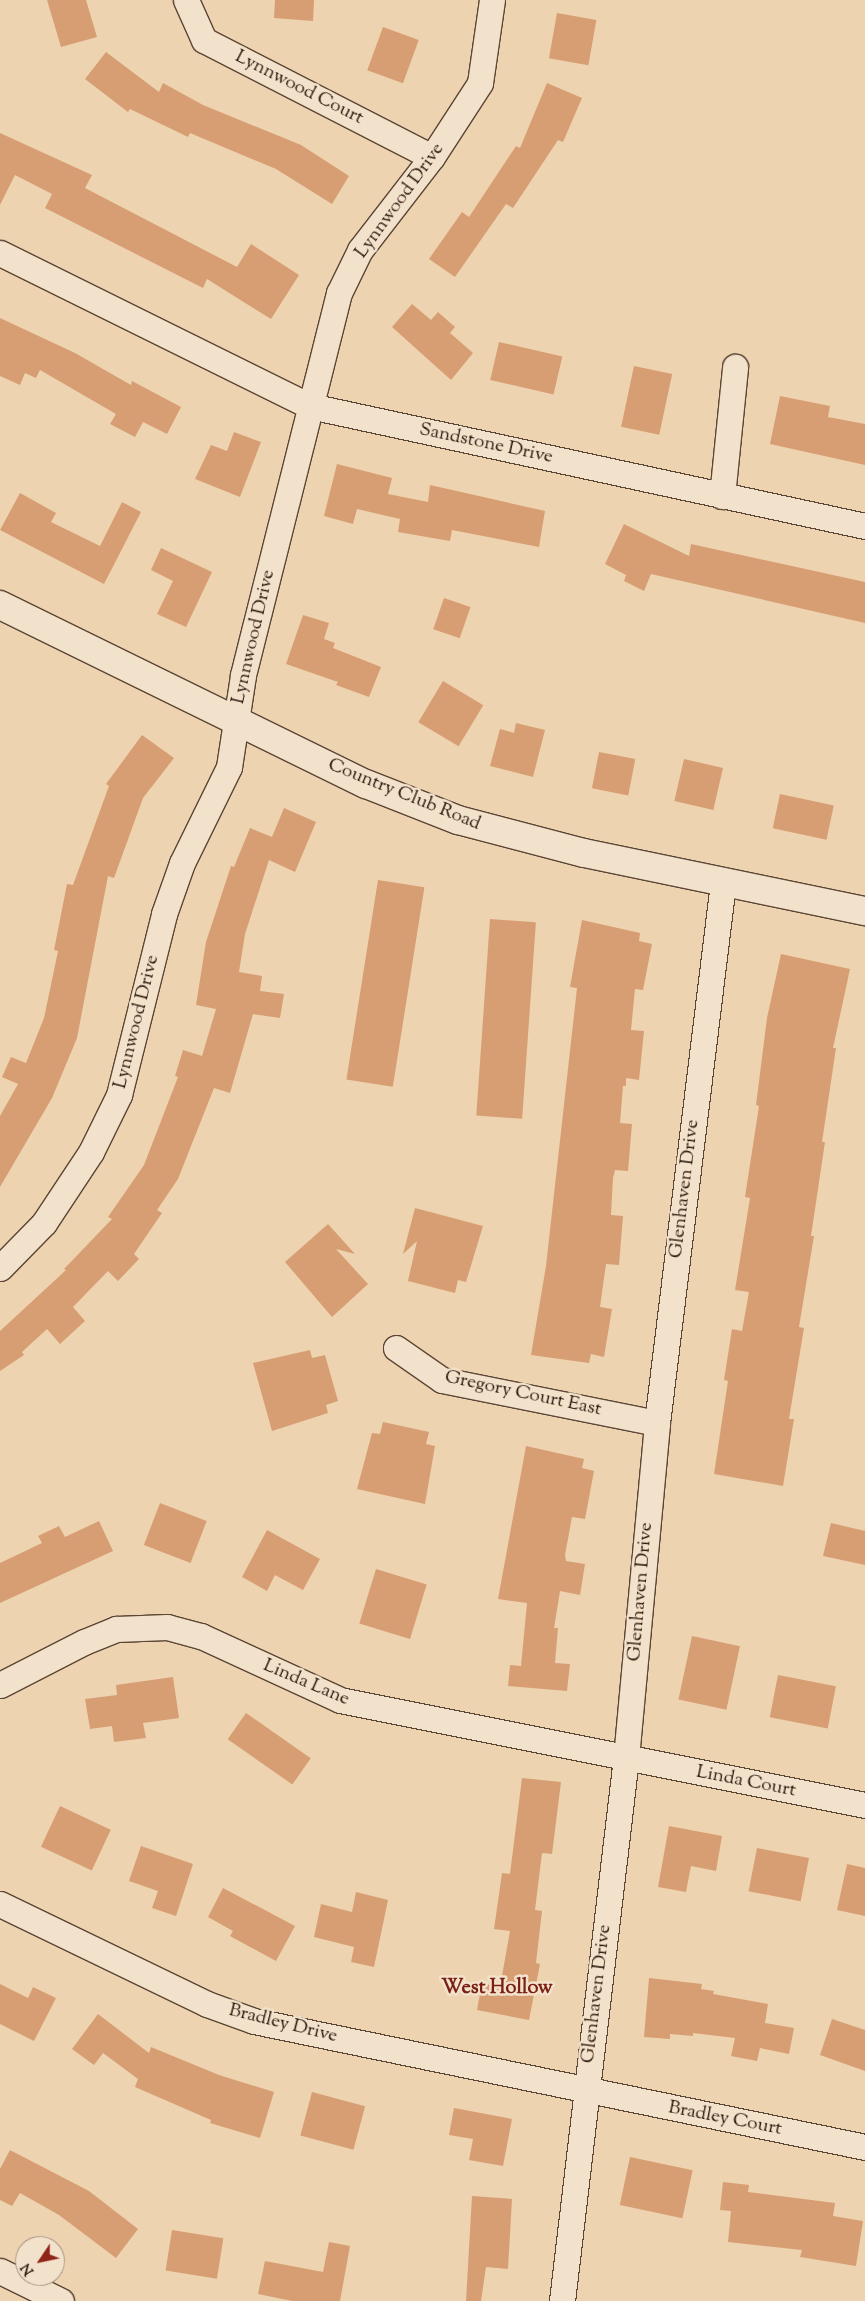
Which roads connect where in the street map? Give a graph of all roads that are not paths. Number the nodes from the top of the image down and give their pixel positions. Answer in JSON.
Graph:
{"nodes":[{"id":1,"x":186,"y":0,"type":"edge"},
{"id":2,"x":492,"y":0,"type":"edge"},
{"id":3,"x":432,"y":157,"type":"junction"},
{"id":4,"x":0,"y":253,"type":"edge"},
{"id":5,"x":735,"y":367,"type":"dead end"},
{"id":6,"x":310,"y":406,"type":"junction"},
{"id":7,"x":722,"y":496,"type":"junction"},
{"id":8,"x":865,"y":526,"type":"edge"},
{"id":9,"x":0,"y":605,"type":"edge"},
{"id":10,"x":236,"y":720,"type":"junction"},
{"id":11,"x":723,"y":882,"type":"junction"},
{"id":12,"x":865,"y":911,"type":"edge"},
{"id":13,"x":0,"y":1268,"type":"edge"},
{"id":14,"x":396,"y":1348,"type":"dead end"},
{"id":15,"x":657,"y":1423,"type":"junction"},
{"id":16,"x":0,"y":1685,"type":"edge"},
{"id":17,"x":626,"y":1758,"type":"junction"},
{"id":18,"x":865,"y":1805,"type":"edge"},
{"id":19,"x":0,"y":1904,"type":"edge"},
{"id":20,"x":585,"y":2091,"type":"junction"},
{"id":21,"x":865,"y":2147,"type":"edge"},
{"id":22,"x":0,"y":2271,"type":"edge"},
{"id":23,"x":61,"y":2301,"type":"edge"},
{"id":24,"x":562,"y":2301,"type":"edge"}],
"edges":[{"from":1,"to":3,"type":"street","name":"Lynnwood Court"},
{"from":2,"to":3,"type":"street","name":"Lynnwood Drive"},
{"from":3,"to":6,"type":"street","name":"Lynnwood Drive"},
{"from":4,"to":6,"type":"street","name":"Sandstone Drive"},
{"from":5,"to":7,"type":"street"},
{"from":6,"to":7,"type":"street","name":"Sandstone Drive"},
{"from":6,"to":10,"type":"street","name":"Lynnwood Drive"},
{"from":7,"to":8,"type":"street","name":"Sandstone Drive"},
{"from":9,"to":10,"type":"main road","name":"Country Club Road"},
{"from":10,"to":11,"type":"main road","name":"Country Club Road"},
{"from":10,"to":13,"type":"street","name":"Lynnwood Drive"},
{"from":11,"to":12,"type":"main road","name":"Country Club Road"},
{"from":11,"to":15,"type":"street","name":"Glenhaven Drive"},
{"from":14,"to":15,"type":"street","name":"Gregory Court East"},
{"from":15,"to":17,"type":"street","name":"Glenhaven Drive"},
{"from":16,"to":17,"type":"street","name":"Linda Lane"},
{"from":17,"to":18,"type":"street","name":"Linda Court"},
{"from":17,"to":20,"type":"street","name":"Glenhaven Drive"},
{"from":19,"to":20,"type":"street","name":"Bradley Drive"},
{"from":20,"to":21,"type":"street","name":"Bradley Court"},
{"from":20,"to":24,"type":"street","name":"Glenhaven Drive"},
{"from":22,"to":23,"type":"street"}]}
